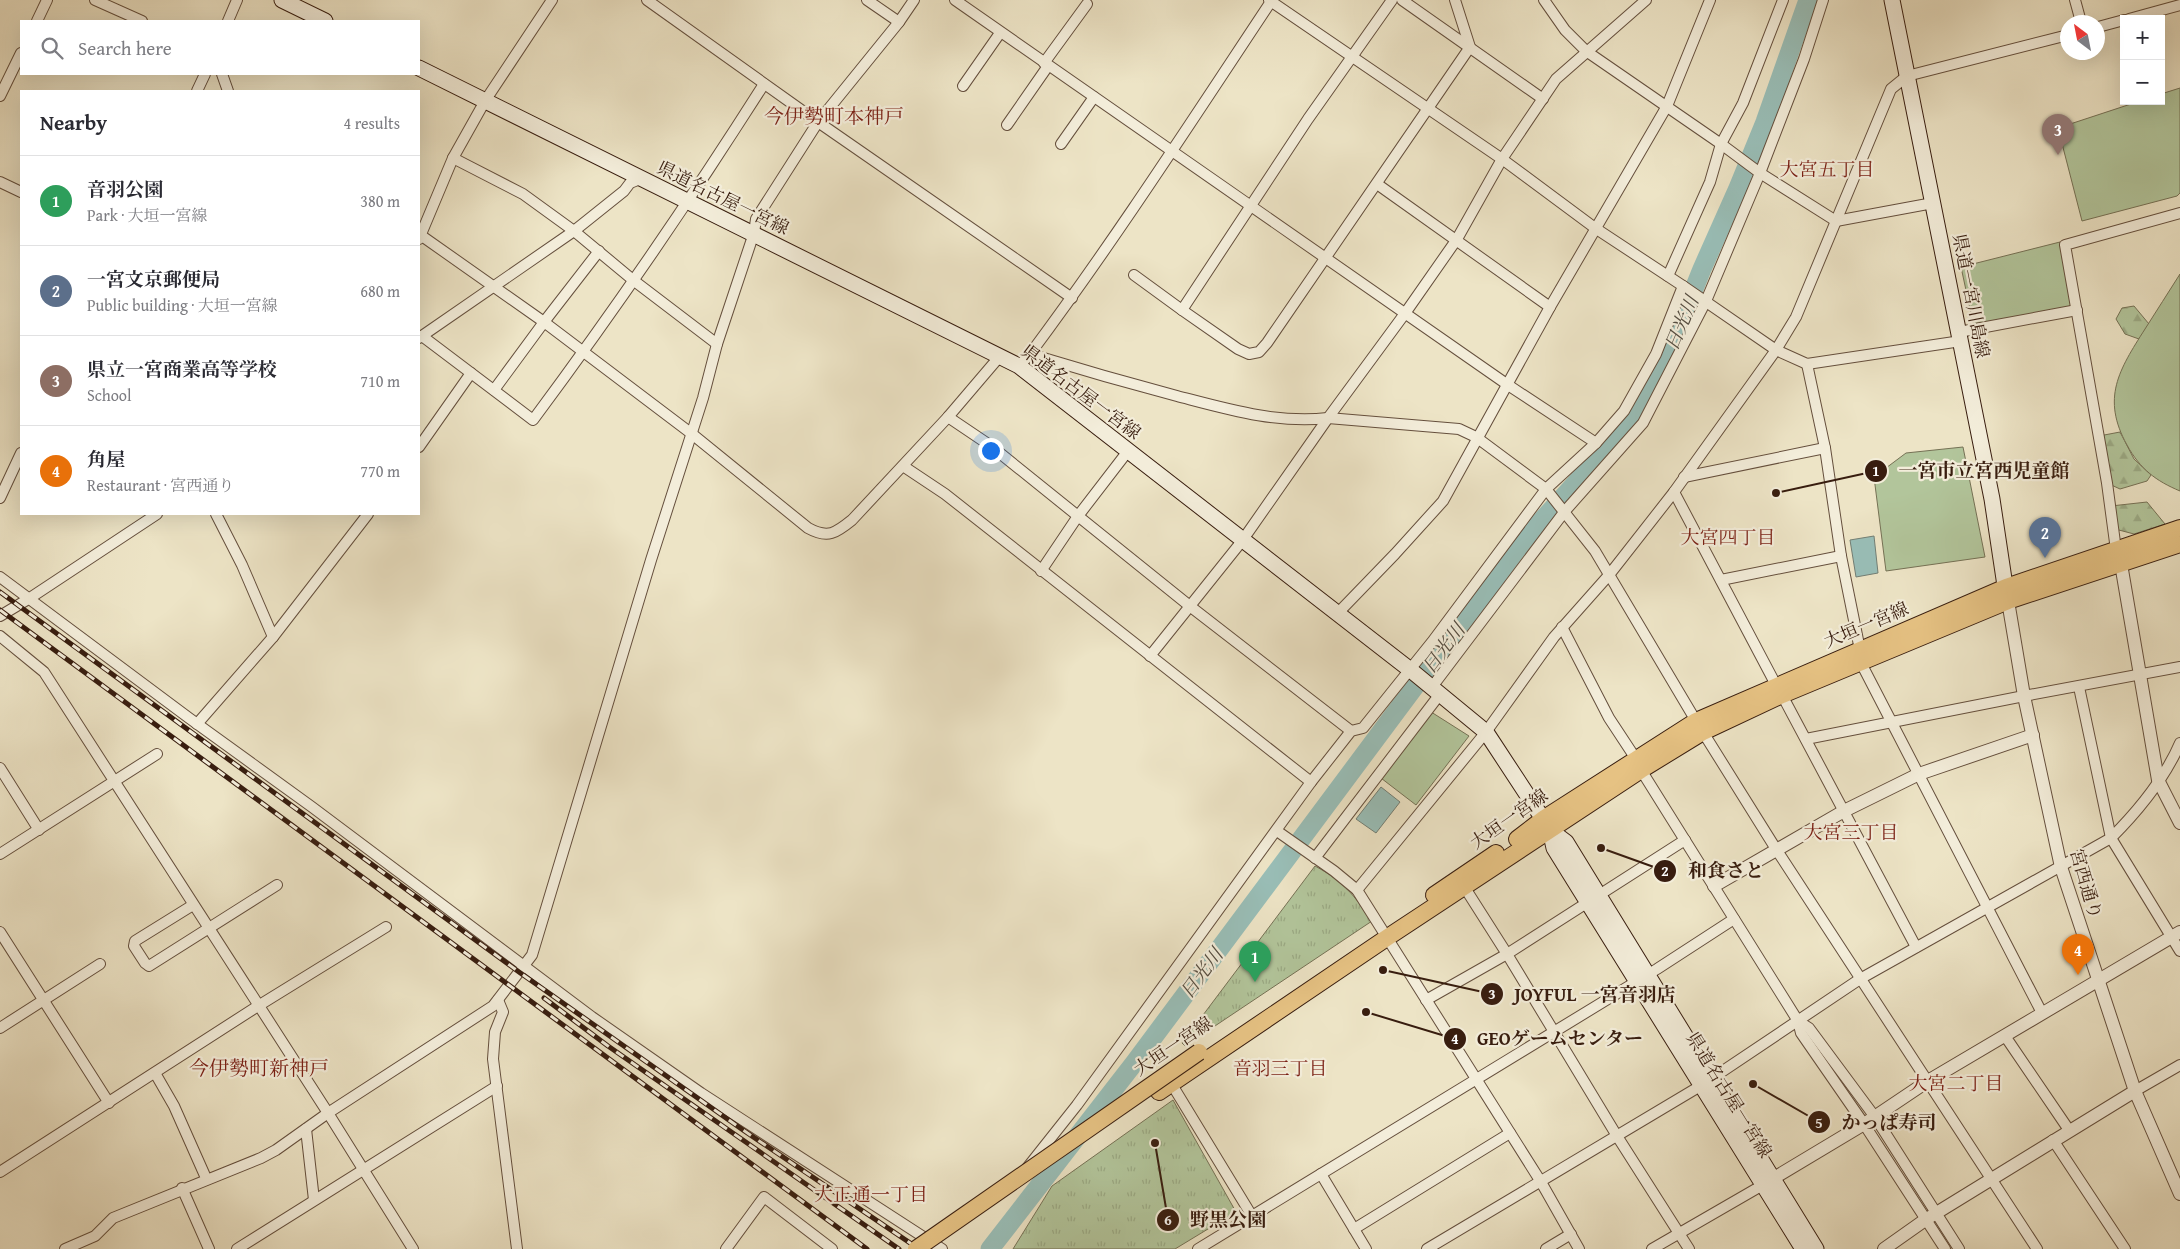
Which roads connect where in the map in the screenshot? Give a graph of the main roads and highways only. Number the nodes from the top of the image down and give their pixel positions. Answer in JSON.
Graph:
{"nodes":[{"id":1,"x":282,"y":0,"type":"edge"},
{"id":2,"x":1892,"y":0,"type":"edge"},
{"id":3,"x":323,"y":20,"type":"edge"},
{"id":4,"x":420,"y":68,"type":"edge"},
{"id":5,"x":2180,"y":528,"type":"edge"},
{"id":6,"x":2180,"y":544,"type":"edge"},
{"id":7,"x":2119,"y":557,"type":"junction"},
{"id":8,"x":2007,"y":594,"type":"junction"},
{"id":9,"x":1546,"y":825,"type":"junction"},
{"id":10,"x":1385,"y":933,"type":"junction"},
{"id":11,"x":1768,"y":1182,"type":"junction"},
{"id":12,"x":937,"y":1247,"type":"edge"},
{"id":13,"x":916,"y":1249,"type":"edge"},
{"id":14,"x":1803,"y":1249,"type":"edge"},
{"id":15,"x":1816,"y":1249,"type":"edge"}],
"edges":[{"from":1,"to":3,"type":"main road"},
{"from":2,"to":8,"type":"main road","name":"県道一宮川島線"},
{"from":4,"to":9,"type":"main road","name":"県道名古屋一宮線"},
{"from":5,"to":7,"type":"main road","name":"大垣一宮線"},
{"from":6,"to":7,"type":"main road","name":"大垣一宮線"},
{"from":7,"to":8,"type":"main road","name":"大垣一宮線"},
{"from":8,"to":9,"type":"main road","name":"大垣一宮線"},
{"from":9,"to":10,"type":"main road","name":"大垣一宮線"},
{"from":9,"to":10,"type":"main road","name":"大垣一宮線"},
{"from":9,"to":11,"type":"main road","name":"県道名古屋一宮線"},
{"from":10,"to":12,"type":"main road","name":"大垣一宮線"},
{"from":10,"to":13,"type":"main road","name":"大垣一宮線","bridge":true},
{"from":11,"to":14,"type":"main road","name":"県道名古屋一宮線"},
{"from":11,"to":15,"type":"main road","name":"県道名古屋一宮線"}]}
